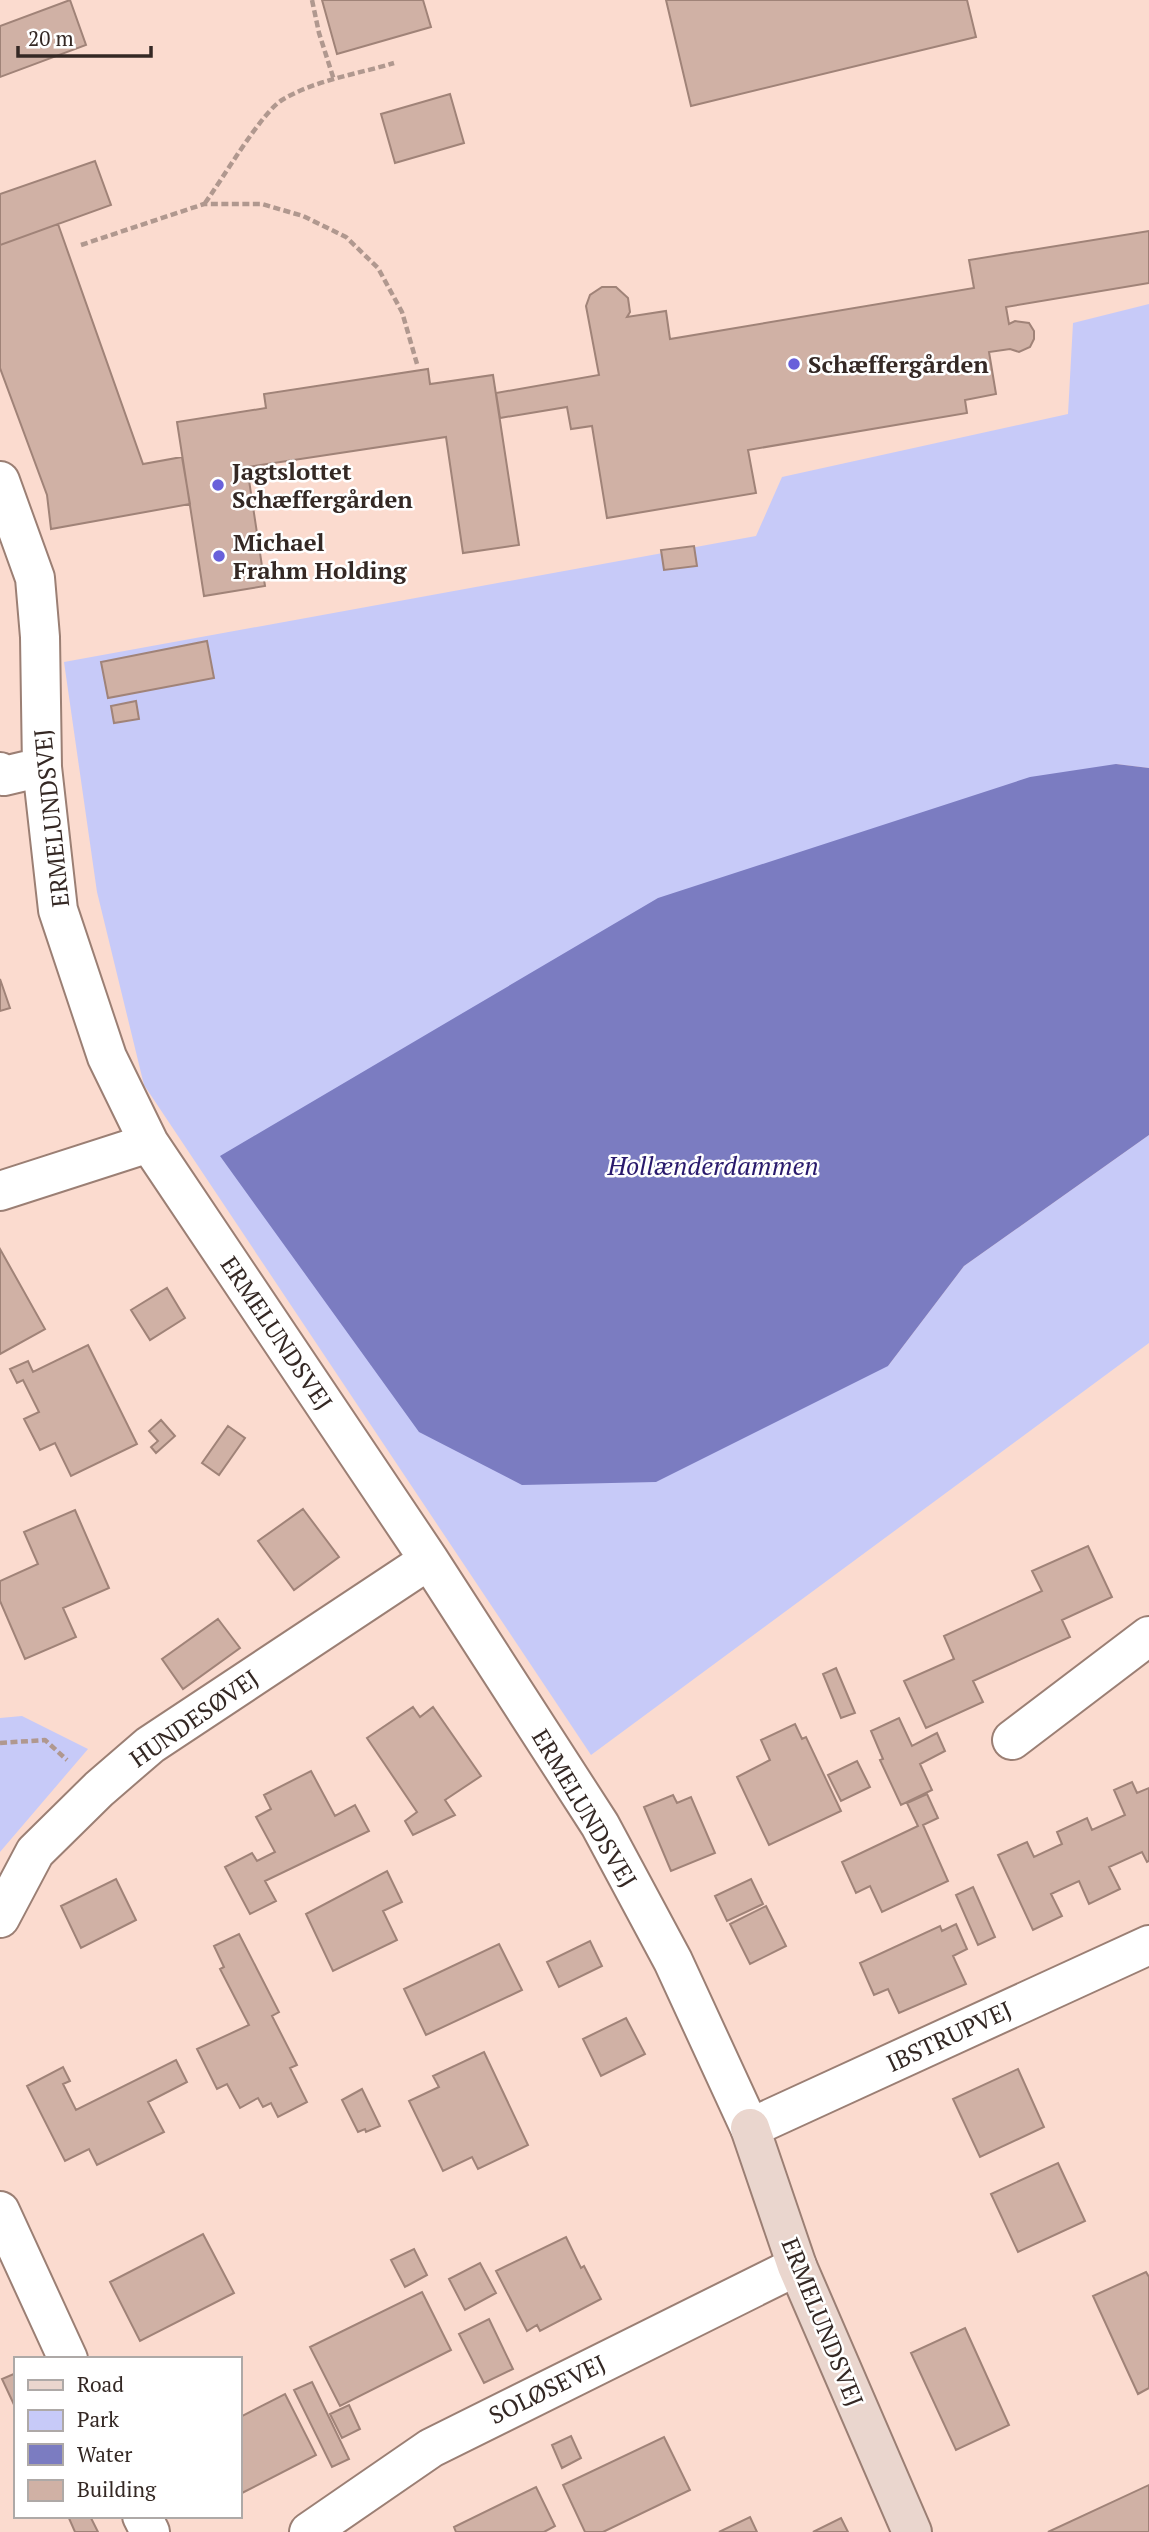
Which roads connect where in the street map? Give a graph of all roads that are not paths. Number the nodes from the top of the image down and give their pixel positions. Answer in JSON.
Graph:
{"nodes":[{"id":1,"x":0,"y":481,"type":"edge"},
{"id":2,"x":42,"y":767,"type":"junction"},
{"id":3,"x":0,"y":772,"type":"edge"},
{"id":4,"x":149,"y":1143,"type":"junction"},
{"id":5,"x":0,"y":1191,"type":"edge"},
{"id":6,"x":429,"y":1560,"type":"junction"},
{"id":7,"x":1149,"y":1636,"type":"edge"},
{"id":8,"x":1012,"y":1740,"type":"dead end"},
{"id":9,"x":0,"y":1918,"type":"edge"},
{"id":10,"x":1149,"y":1945,"type":"edge"},
{"id":11,"x":750,"y":2128,"type":"junction"},
{"id":12,"x":0,"y":2211,"type":"edge"},
{"id":13,"x":797,"y":2266,"type":"junction"},
{"id":14,"x":67,"y":2357,"type":"edge"},
{"id":15,"x":309,"y":2532,"type":"edge"},
{"id":16,"x":912,"y":2532,"type":"edge"}],
"edges":[{"from":1,"to":2,"type":"street","name":"ERMELUNDSVEJ"},
{"from":2,"to":3,"type":"street"},
{"from":2,"to":4,"type":"street","name":"ERMELUNDSVEJ"},
{"from":4,"to":5,"type":"street"},
{"from":4,"to":6,"type":"street","name":"ERMELUNDSVEJ"},
{"from":6,"to":9,"type":"street","name":"HUNDESØVEJ"},
{"from":6,"to":11,"type":"street","name":"ERMELUNDSVEJ"},
{"from":7,"to":8,"type":"street"},
{"from":10,"to":11,"type":"street","name":"IBSTRUPVEJ"},
{"from":11,"to":13,"type":"street","name":"ERMELUNDSVEJ"},
{"from":12,"to":14,"type":"street"},
{"from":13,"to":15,"type":"street","name":"SOLØSEVEJ"},
{"from":13,"to":16,"type":"street","name":"ERMELUNDSVEJ"}]}
